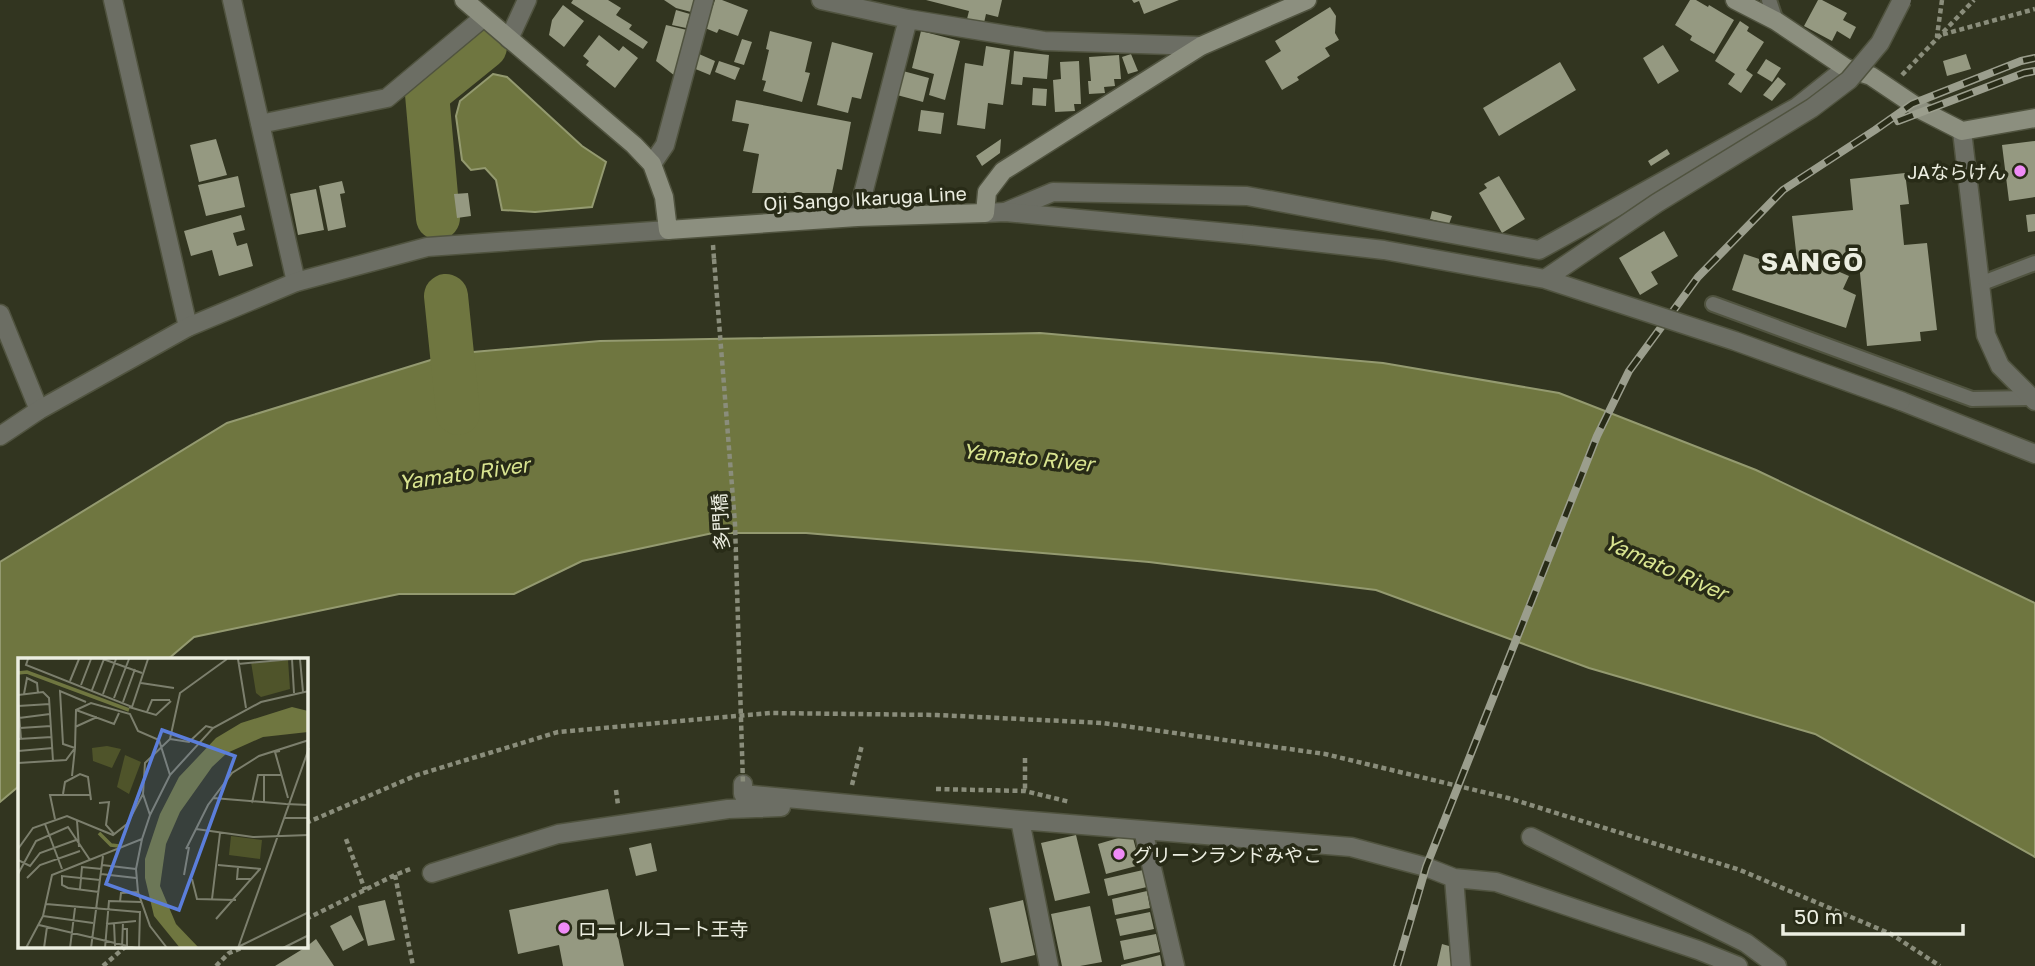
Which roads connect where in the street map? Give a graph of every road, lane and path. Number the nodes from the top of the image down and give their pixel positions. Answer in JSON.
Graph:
{"nodes":[{"id":1,"x":113,"y":0,"type":"edge"},
{"id":2,"x":232,"y":0,"type":"edge"},
{"id":3,"x":464,"y":0,"type":"edge"},
{"id":4,"x":527,"y":0,"type":"edge"},
{"id":5,"x":704,"y":0,"type":"edge"},
{"id":6,"x":821,"y":0,"type":"edge"},
{"id":7,"x":1307,"y":0,"type":"edge"},
{"id":8,"x":1735,"y":0,"type":"edge"},
{"id":9,"x":1769,"y":0,"type":"edge"},
{"id":10,"x":1902,"y":0,"type":"edge"},
{"id":11,"x":1942,"y":0,"type":"edge"},
{"id":12,"x":1974,"y":0,"type":"edge"},
{"id":13,"x":886,"y":6,"type":"edge"},
{"id":14,"x":2035,"y":9,"type":"edge"},
{"id":15,"x":484,"y":17,"type":"junction"},
{"id":16,"x":908,"y":19,"type":"junction"},
{"id":17,"x":1776,"y":22,"type":"junction"},
{"id":18,"x":1937,"y":36,"type":"junction"},
{"id":19,"x":509,"y":39,"type":"junction"},
{"id":20,"x":1201,"y":46,"type":"junction"},
{"id":21,"x":1846,"y":68,"type":"junction"},
{"id":22,"x":1890,"y":88,"type":"junction"},
{"id":23,"x":2035,"y":118,"type":"edge"},
{"id":24,"x":260,"y":124,"type":"junction"},
{"id":25,"x":1962,"y":131,"type":"junction"},
{"id":26,"x":652,"y":164,"type":"junction"},
{"id":27,"x":1004,"y":212,"type":"junction"},
{"id":28,"x":985,"y":213,"type":"junction"},
{"id":29,"x":857,"y":217,"type":"junction"},
{"id":30,"x":668,"y":230,"type":"junction"},
{"id":31,"x":714,"y":259,"type":"dead end"},
{"id":32,"x":2035,"y":263,"type":"edge"},
{"id":33,"x":1545,"y":279,"type":"junction"},
{"id":34,"x":296,"y":282,"type":"junction"},
{"id":35,"x":1980,"y":284,"type":"junction"},
{"id":36,"x":1713,"y":304,"type":"dead end"},
{"id":37,"x":0,"y":314,"type":"edge"},
{"id":38,"x":188,"y":327,"type":"junction"},
{"id":39,"x":2033,"y":399,"type":"edge"},
{"id":40,"x":40,"y":410,"type":"junction"},
{"id":41,"x":0,"y":436,"type":"edge"},
{"id":42,"x":2035,"y":454,"type":"edge"},
{"id":43,"x":862,"y":745,"type":"dead end"},
{"id":44,"x":1025,"y":758,"type":"dead end"},
{"id":45,"x":743,"y":784,"type":"joint"},
{"id":46,"x":852,"y":787,"type":"dead end"},
{"id":47,"x":616,"y":790,"type":"dead end"},
{"id":48,"x":1025,"y":792,"type":"dead end"},
{"id":49,"x":843,"y":804,"type":"junction"},
{"id":50,"x":618,"y":805,"type":"dead end"},
{"id":51,"x":1020,"y":820,"type":"junction"},
{"id":52,"x":308,"y":822,"type":"edge"},
{"id":53,"x":1143,"y":830,"type":"junction"},
{"id":54,"x":1531,"y":837,"type":"dead end"},
{"id":55,"x":346,"y":839,"type":"dead end"},
{"id":56,"x":432,"y":873,"type":"dead end"},
{"id":57,"x":395,"y":875,"type":"dead end"},
{"id":58,"x":1454,"y":878,"type":"junction"},
{"id":59,"x":365,"y":890,"type":"dead end"},
{"id":60,"x":124,"y":948,"type":"edge"},
{"id":61,"x":242,"y":948,"type":"edge"},
{"id":62,"x":103,"y":966,"type":"edge"},
{"id":63,"x":216,"y":966,"type":"edge"},
{"id":64,"x":413,"y":966,"type":"edge"},
{"id":65,"x":1049,"y":966,"type":"edge"},
{"id":66,"x":1175,"y":966,"type":"edge"},
{"id":67,"x":1461,"y":966,"type":"edge"},
{"id":68,"x":1738,"y":966,"type":"edge"},
{"id":69,"x":1777,"y":966,"type":"edge"},
{"id":70,"x":1940,"y":966,"type":"edge"}],
"edges":[{"from":1,"to":38,"type":"street"},
{"from":2,"to":24,"type":"street"},
{"from":3,"to":15,"type":"main road"},
{"from":4,"to":19,"type":"street"},
{"from":5,"to":26,"type":"street"},
{"from":6,"to":13,"type":"street"},
{"from":7,"to":20,"type":"main road","name":"Oji Sango Ikaruga Line"},
{"from":8,"to":17,"type":"main road"},
{"from":9,"to":17,"type":"lane"},
{"from":10,"to":33,"type":"street","bridge":true},
{"from":11,"to":18,"type":"path"},
{"from":12,"to":18,"type":"path"},
{"from":13,"to":16,"type":"street"},
{"from":14,"to":18,"type":"path"},
{"from":15,"to":19,"type":"main road"},
{"from":15,"to":24,"type":"street"},
{"from":16,"to":20,"type":"street"},
{"from":16,"to":29,"type":"street"},
{"from":17,"to":21,"type":"main road"},
{"from":18,"to":22,"type":"path"},
{"from":19,"to":26,"type":"main road"},
{"from":20,"to":28,"type":"main road","name":"Oji Sango Ikaruga Line"},
{"from":21,"to":22,"type":"main road"},
{"from":21,"to":27,"type":"street"},
{"from":22,"to":25,"type":"main road"},
{"from":23,"to":25,"type":"main road"},
{"from":24,"to":34,"type":"street"},
{"from":25,"to":35,"type":"street"},
{"from":26,"to":30,"type":"main road"},
{"from":27,"to":28,"type":"street"},
{"from":27,"to":33,"type":"street","bridge":true},
{"from":28,"to":29,"type":"main road","name":"Oji Sango Ikaruga Line"},
{"from":29,"to":30,"type":"main road","name":"Oji Sango Ikaruga Line"},
{"from":30,"to":34,"type":"street"},
{"from":31,"to":45,"type":"path","name":"多門橋","bridge":true},
{"from":32,"to":35,"type":"lane"},
{"from":33,"to":42,"type":"street","bridge":true},
{"from":34,"to":38,"type":"street"},
{"from":35,"to":39,"type":"street"},
{"from":36,"to":39,"type":"lane"},
{"from":37,"to":40,"type":"street"},
{"from":38,"to":40,"type":"street"},
{"from":40,"to":41,"type":"street"},
{"from":43,"to":46,"type":"path"},
{"from":44,"to":48,"type":"path"},
{"from":45,"to":49,"type":"street"},
{"from":47,"to":50,"type":"path"},
{"from":49,"to":51,"type":"street"},
{"from":49,"to":56,"type":"street"},
{"from":51,"to":53,"type":"street"},
{"from":51,"to":65,"type":"street"},
{"from":52,"to":70,"type":"path"},
{"from":53,"to":58,"type":"street"},
{"from":53,"to":66,"type":"street"},
{"from":54,"to":69,"type":"street"},
{"from":55,"to":59,"type":"path"},
{"from":57,"to":64,"type":"path"},
{"from":58,"to":67,"type":"street"},
{"from":58,"to":68,"type":"street"},
{"from":60,"to":62,"type":"path"},
{"from":61,"to":63,"type":"path"}]}
